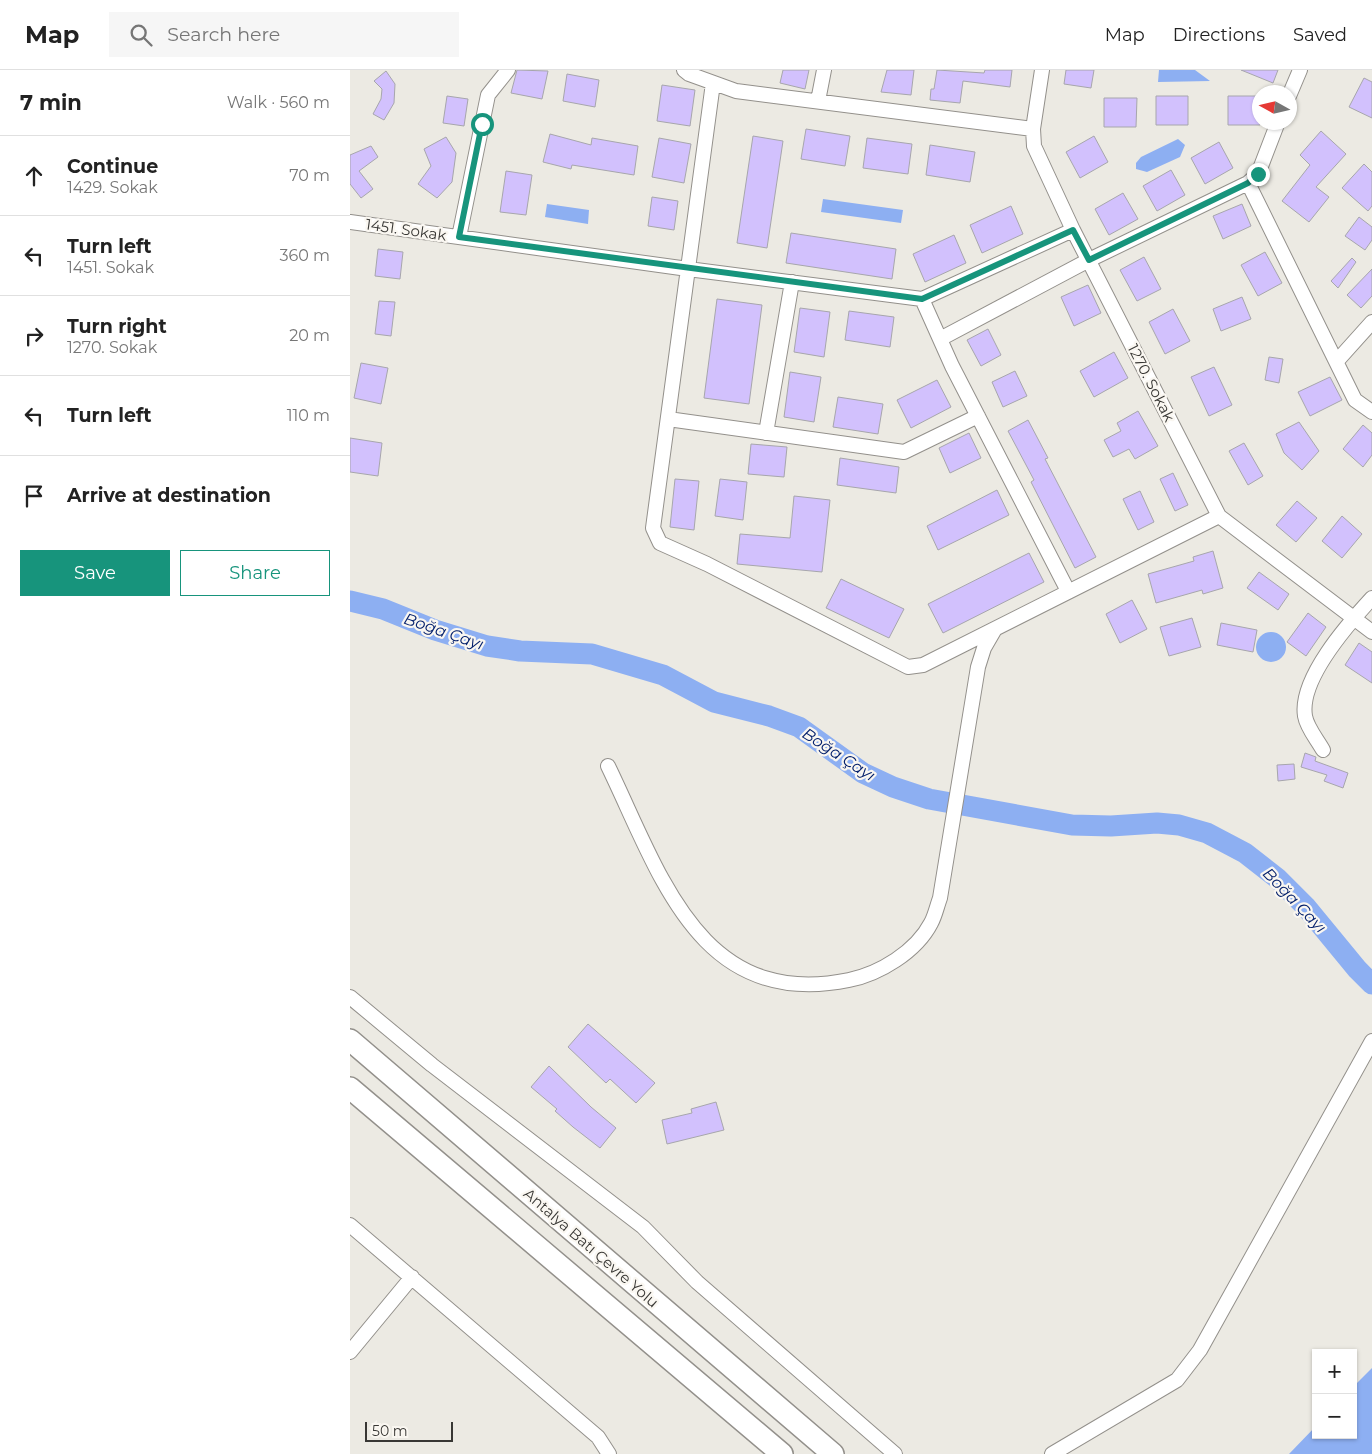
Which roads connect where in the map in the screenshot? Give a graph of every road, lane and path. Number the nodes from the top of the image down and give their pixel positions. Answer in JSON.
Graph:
{"nodes":[{"id":1,"x":508,"y":70,"type":"edge"},
{"id":2,"x":684,"y":70,"type":"edge"},
{"id":3,"x":824,"y":70,"type":"edge"},
{"id":4,"x":1042,"y":70,"type":"edge"},
{"id":5,"x":1300,"y":70,"type":"edge"},
{"id":6,"x":713,"y":83,"type":"junction"},
{"id":7,"x":1294,"y":85,"type":"edge"},
{"id":8,"x":818,"y":102,"type":"junction"},
{"id":9,"x":1033,"y":129,"type":"junction"},
{"id":10,"x":1275,"y":130,"type":"edge"},
{"id":11,"x":1248,"y":183,"type":"junction"},
{"id":12,"x":350,"y":222,"type":"edge"},
{"id":13,"x":1073,"y":230,"type":"junction"},
{"id":14,"x":459,"y":237,"type":"junction"},
{"id":15,"x":1089,"y":260,"type":"junction"},
{"id":16,"x":688,"y":269,"type":"junction"},
{"id":17,"x":792,"y":282,"type":"junction"},
{"id":18,"x":922,"y":299,"type":"junction"},
{"id":19,"x":1372,"y":322,"type":"edge"},
{"id":20,"x":940,"y":339,"type":"junction"},
{"id":21,"x":1337,"y":361,"type":"junction"},
{"id":22,"x":1372,"y":412,"type":"edge"},
{"id":23,"x":978,"y":416,"type":"junction"},
{"id":24,"x":668,"y":419,"type":"junction"},
{"id":25,"x":766,"y":433,"type":"junction"},
{"id":26,"x":1219,"y":516,"type":"junction"},
{"id":27,"x":1068,"y":591,"type":"junction"},
{"id":28,"x":1372,"y":598,"type":"edge"},
{"id":29,"x":1353,"y":619,"type":"junction"},
{"id":30,"x":995,"y":628,"type":"junction"},
{"id":31,"x":1372,"y":632,"type":"edge"},
{"id":32,"x":1323,"y":750,"type":"dead end"},
{"id":33,"x":608,"y":766,"type":"dead end"},
{"id":34,"x":350,"y":997,"type":"edge"},
{"id":35,"x":350,"y":1040,"type":"edge"},
{"id":36,"x":1372,"y":1041,"type":"edge"},
{"id":37,"x":350,"y":1088,"type":"edge"},
{"id":38,"x":350,"y":1225,"type":"edge"},
{"id":39,"x":412,"y":1277,"type":"junction"},
{"id":40,"x":350,"y":1352,"type":"edge"},
{"id":41,"x":609,"y":1454,"type":"edge"},
{"id":42,"x":782,"y":1454,"type":"edge"},
{"id":43,"x":833,"y":1454,"type":"edge"},
{"id":44,"x":895,"y":1454,"type":"edge"},
{"id":45,"x":1052,"y":1454,"type":"edge"}],
"edges":[{"from":1,"to":14,"type":"street"},
{"from":2,"to":6,"type":"street"},
{"from":3,"to":8,"type":"street"},
{"from":4,"to":9,"type":"street","name":"1270. Sokak"},
{"from":5,"to":7,"type":"street"},
{"from":6,"to":8,"type":"street"},
{"from":6,"to":16,"type":"street"},
{"from":8,"to":9,"type":"street"},
{"from":9,"to":13,"type":"street","name":"1270. Sokak"},
{"from":10,"to":11,"type":"street"},
{"from":11,"to":15,"type":"street"},
{"from":11,"to":21,"type":"street"},
{"from":12,"to":14,"type":"street","name":"1451. Sokak"},
{"from":13,"to":15,"type":"street","name":"1270. Sokak"},
{"from":13,"to":18,"type":"street"},
{"from":14,"to":16,"type":"street","name":"1451. Sokak"},
{"from":15,"to":20,"type":"street"},
{"from":15,"to":26,"type":"street","name":"1270. Sokak"},
{"from":16,"to":17,"type":"street","name":"1451. Sokak"},
{"from":16,"to":24,"type":"street"},
{"from":17,"to":18,"type":"street","name":"1451. Sokak"},
{"from":17,"to":25,"type":"street"},
{"from":18,"to":20,"type":"street"},
{"from":19,"to":21,"type":"street"},
{"from":20,"to":23,"type":"street"},
{"from":21,"to":22,"type":"street"},
{"from":23,"to":25,"type":"street"},
{"from":23,"to":27,"type":"street"},
{"from":24,"to":25,"type":"street"},
{"from":24,"to":30,"type":"street"},
{"from":26,"to":27,"type":"street"},
{"from":26,"to":29,"type":"street","name":"1270. Sokak"},
{"from":27,"to":30,"type":"street"},
{"from":28,"to":29,"type":"street"},
{"from":29,"to":31,"type":"street","name":"1270. Sokak"},
{"from":29,"to":32,"type":"street"},
{"from":30,"to":33,"type":"street"},
{"from":34,"to":44,"type":"street"},
{"from":35,"to":43,"type":"highway","name":"Antalya Batı Çevre Yolu"},
{"from":36,"to":45,"type":"street"},
{"from":37,"to":42,"type":"highway"},
{"from":38,"to":39,"type":"street"},
{"from":39,"to":40,"type":"street"},
{"from":39,"to":41,"type":"street"}]}
